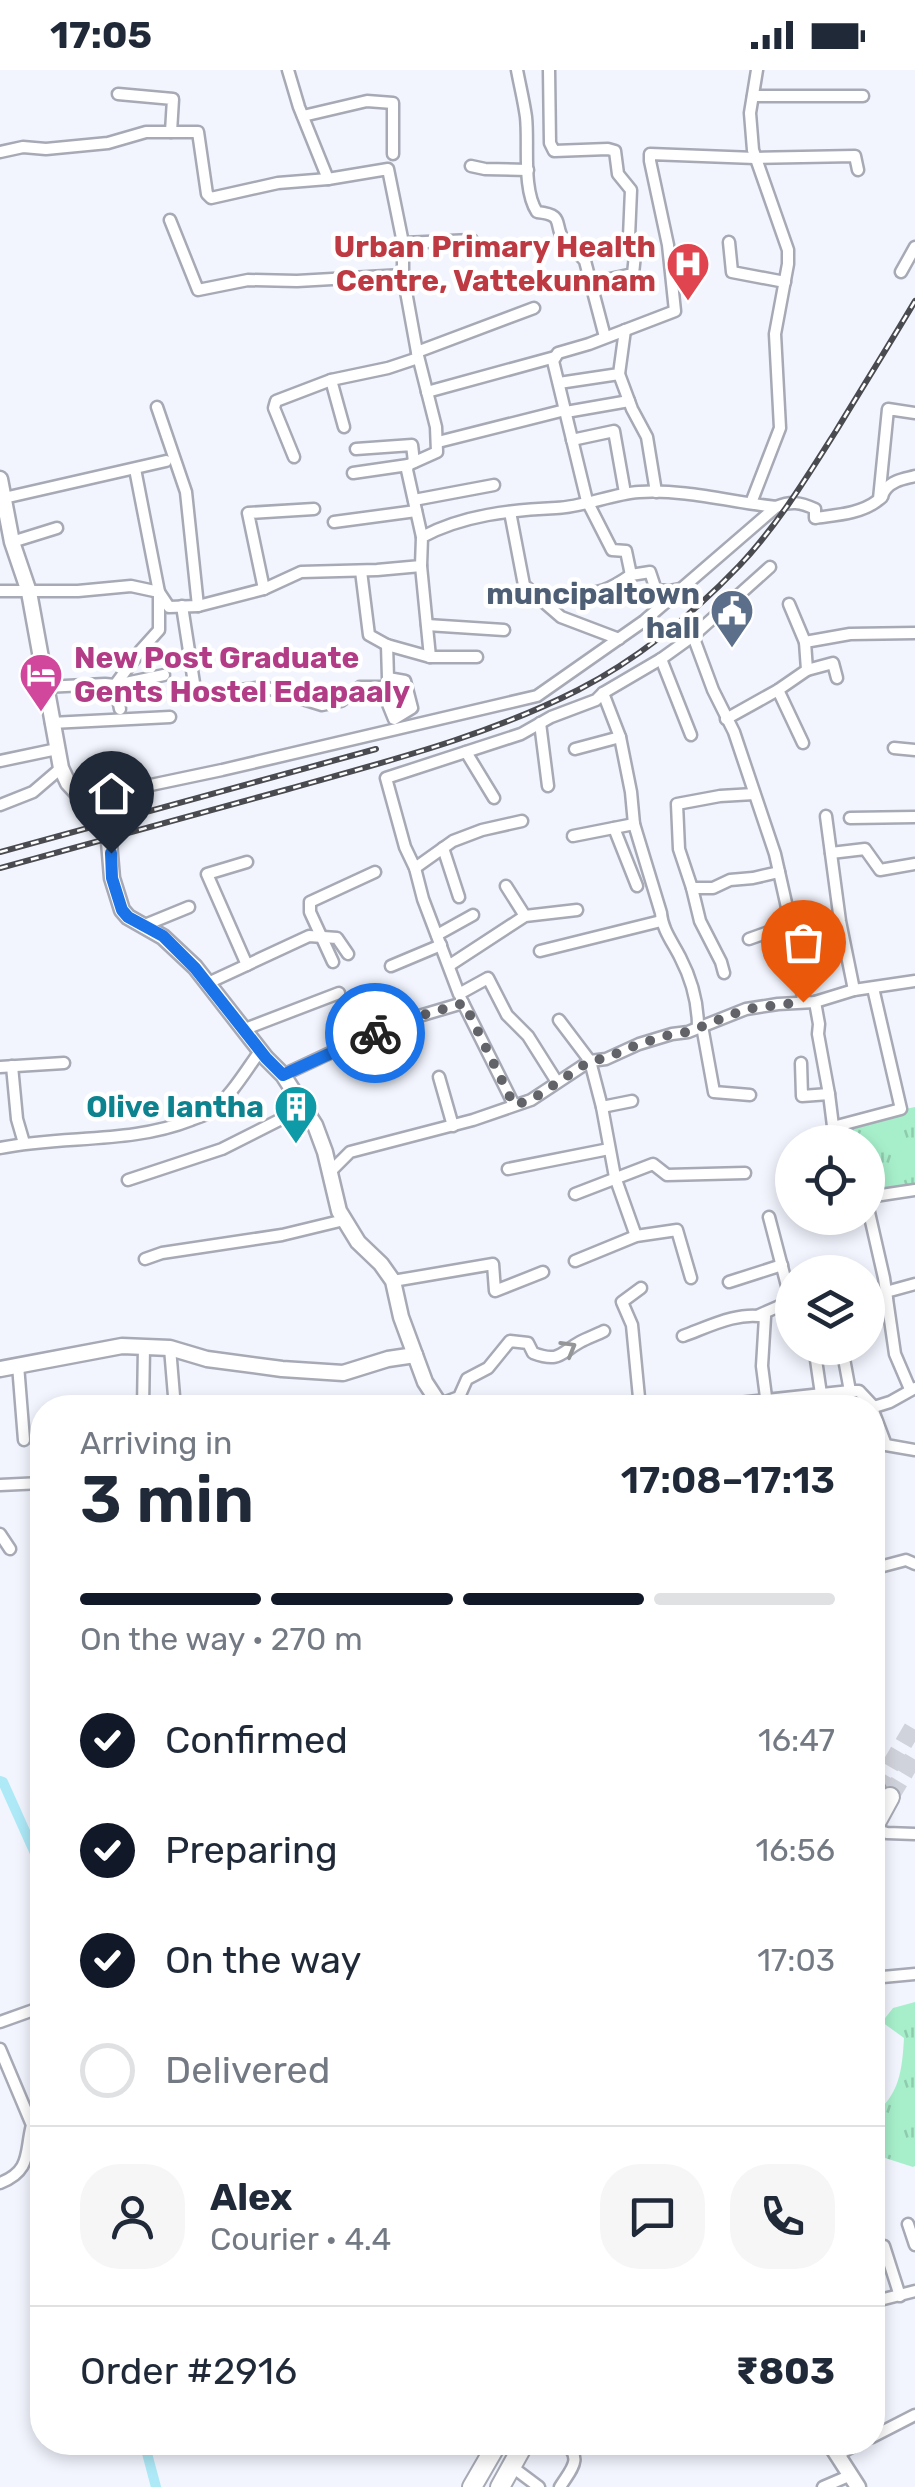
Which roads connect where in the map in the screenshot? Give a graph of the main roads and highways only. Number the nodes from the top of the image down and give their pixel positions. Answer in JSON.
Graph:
{"nodes":[{"id":1,"x":490,"y":2455,"type":"edge"},
{"id":2,"x":518,"y":2455,"type":"edge"},
{"id":3,"x":472,"y":2487,"type":"edge"},
{"id":4,"x":500,"y":2487,"type":"edge"}],
"edges":[{"from":1,"to":3,"type":"highway"},
{"from":2,"to":4,"type":"highway"}]}
